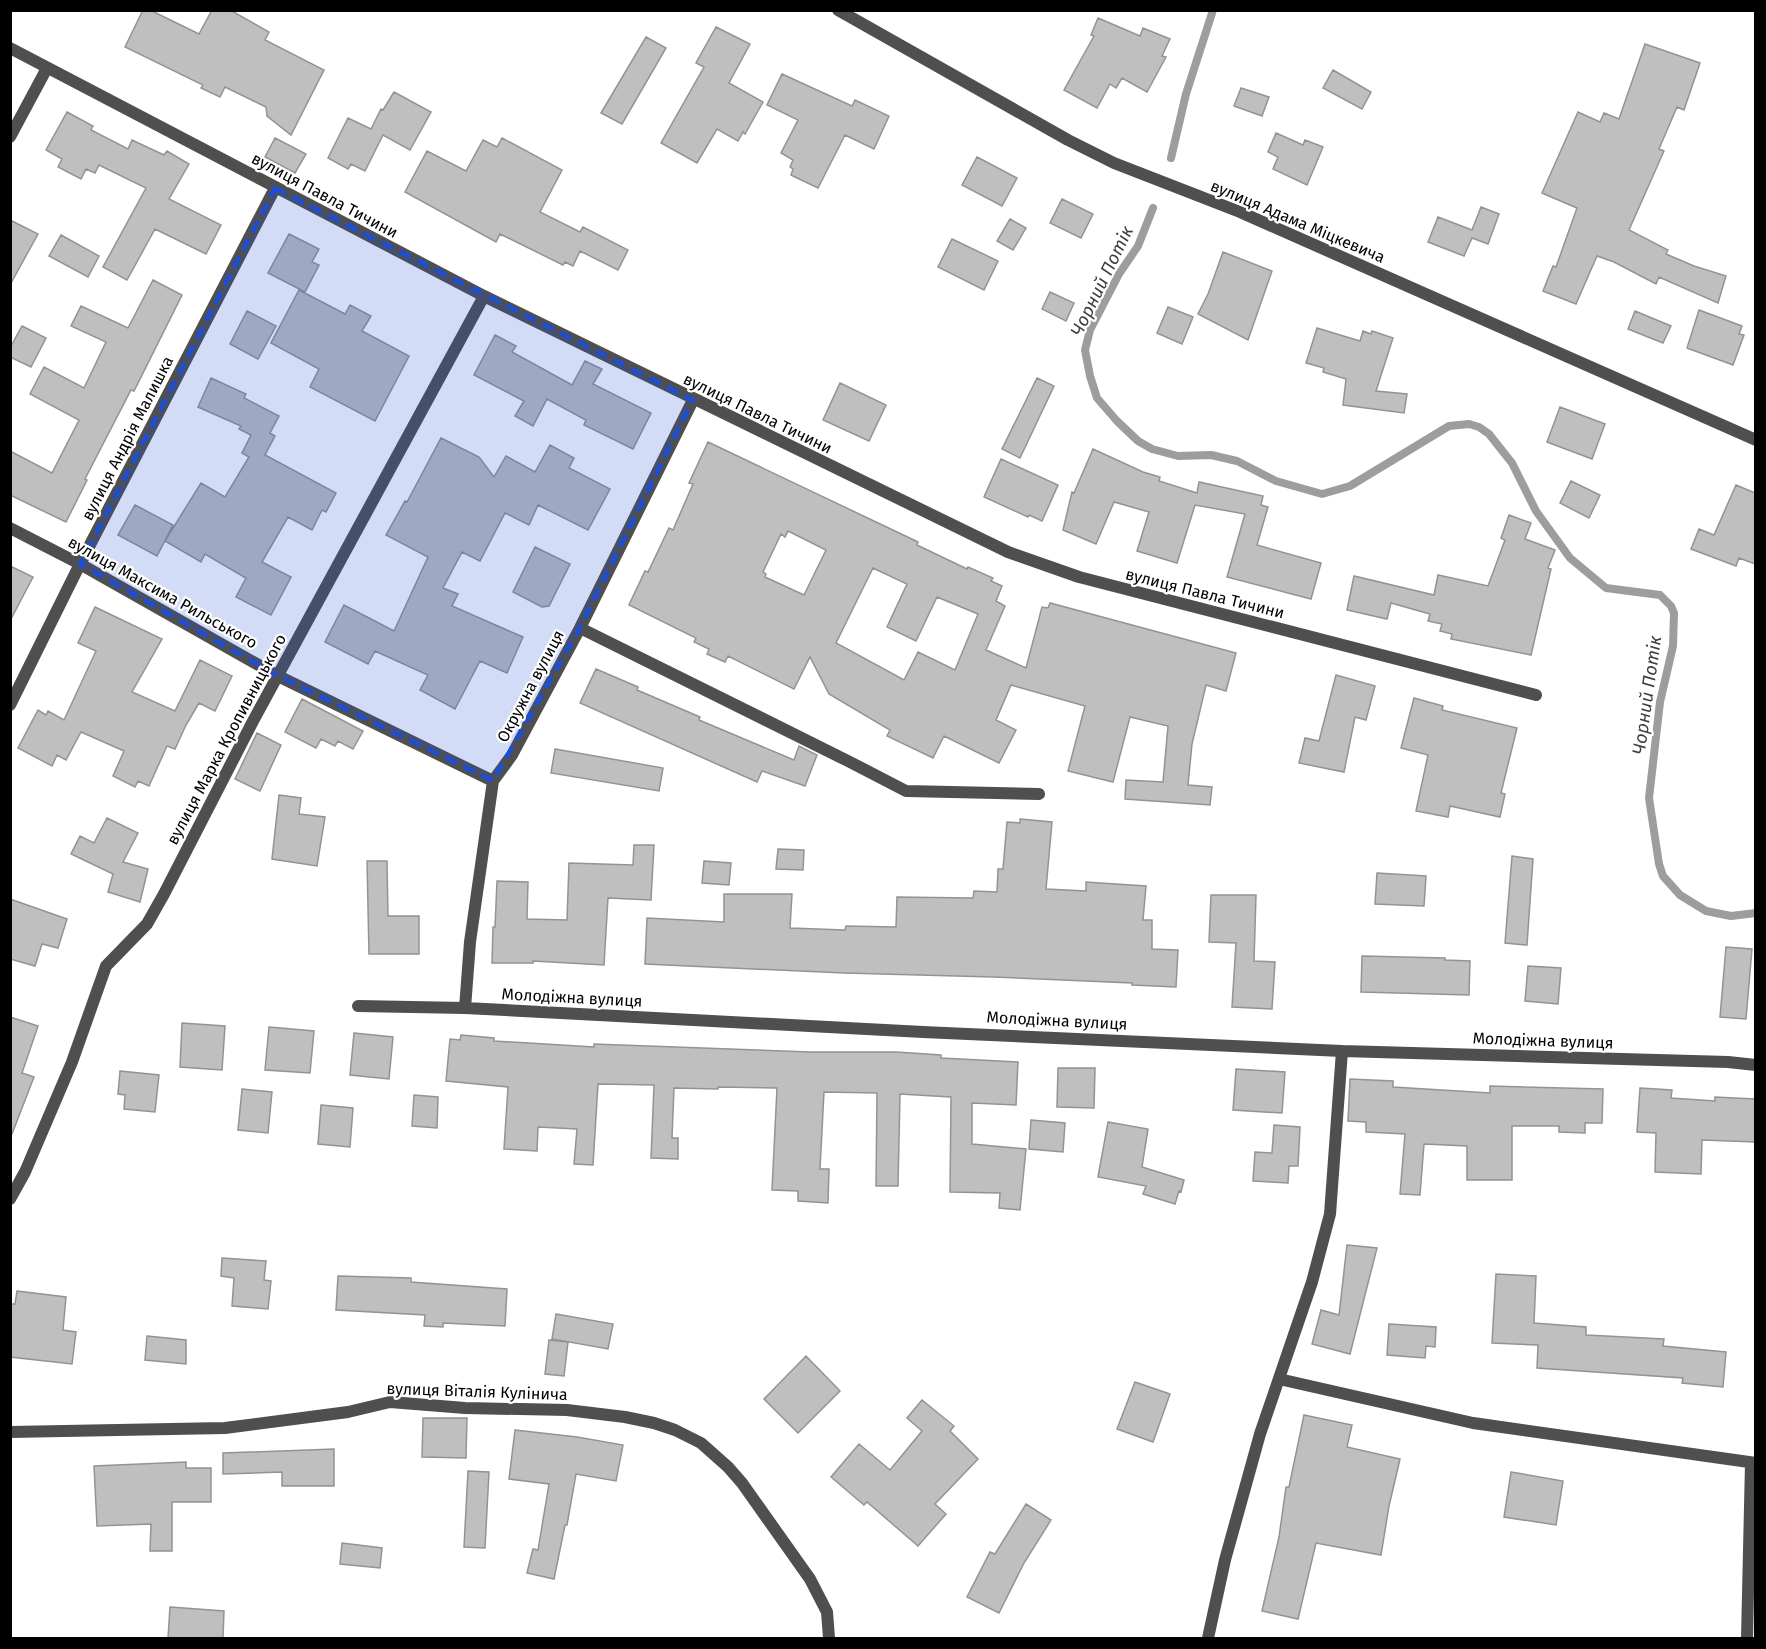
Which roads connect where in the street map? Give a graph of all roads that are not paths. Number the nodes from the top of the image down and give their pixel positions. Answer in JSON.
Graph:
{"nodes":[{"id":1,"x":838,"y":10,"type":"edge"},
{"id":2,"x":10,"y":48,"type":"edge"},
{"id":3,"x":47,"y":68,"type":"junction"},
{"id":4,"x":10,"y":137,"type":"edge"},
{"id":5,"x":275,"y":188,"type":"junction"},
{"id":6,"x":484,"y":296,"type":"junction"},
{"id":7,"x":693,"y":400,"type":"junction"},
{"id":8,"x":1755,"y":440,"type":"edge"},
{"id":9,"x":10,"y":528,"type":"edge"},
{"id":10,"x":80,"y":564,"type":"junction"},
{"id":11,"x":580,"y":628,"type":"junction"},
{"id":12,"x":278,"y":676,"type":"junction"},
{"id":13,"x":1536,"y":695,"type":"dead end"},
{"id":14,"x":10,"y":705,"type":"edge"},
{"id":15,"x":493,"y":781,"type":"junction"},
{"id":16,"x":1039,"y":794,"type":"dead end"},
{"id":17,"x":358,"y":1006,"type":"dead end"},
{"id":18,"x":465,"y":1008,"type":"junction"},
{"id":19,"x":1342,"y":1051,"type":"junction"},
{"id":20,"x":1755,"y":1065,"type":"edge"},
{"id":21,"x":10,"y":1199,"type":"edge"},
{"id":22,"x":1279,"y":1379,"type":"junction"},
{"id":23,"x":10,"y":1432,"type":"edge"},
{"id":24,"x":1753,"y":1463,"type":"edge"},
{"id":25,"x":829,"y":1638,"type":"edge"},
{"id":26,"x":1208,"y":1638,"type":"edge"},
{"id":27,"x":1747,"y":1638,"type":"edge"}],
"edges":[{"from":1,"to":8,"type":"street","name":"вулиця Адама Міцкевича"},
{"from":2,"to":3,"type":"street","name":"вулиця Павла Тичини"},
{"from":3,"to":4,"type":"street"},
{"from":3,"to":5,"type":"street","name":"вулиця Павла Тичини"},
{"from":5,"to":6,"type":"street","name":"вулиця Павла Тичини"},
{"from":5,"to":10,"type":"street","name":"вулиця Андрія Малишка"},
{"from":6,"to":7,"type":"street","name":"вулиця Павла Тичини"},
{"from":6,"to":12,"type":"street","name":"вулиця Марка Кропивницького"},
{"from":7,"to":11,"type":"street","name":"Окружна вулиця"},
{"from":7,"to":13,"type":"street","name":"вулиця Павла Тичини"},
{"from":9,"to":10,"type":"street","name":"вулиця Максима Рильського"},
{"from":10,"to":12,"type":"street","name":"вулиця Максима Рильського"},
{"from":10,"to":14,"type":"street","name":"вулиця Андрія Малишка"},
{"from":11,"to":15,"type":"street","name":"Окружна вулиця"},
{"from":11,"to":16,"type":"street"},
{"from":12,"to":15,"type":"street","name":"вулиця Максима Рильського"},
{"from":12,"to":21,"type":"street","name":"вулиця Марка Кропивницького"},
{"from":15,"to":18,"type":"street","name":"Окружна вулиця"},
{"from":17,"to":18,"type":"street","name":"Молодіжна вулиця"},
{"from":18,"to":19,"type":"street","name":"Молодіжна вулиця"},
{"from":19,"to":20,"type":"street","name":"Молодіжна вулиця"},
{"from":19,"to":22,"type":"street"},
{"from":22,"to":24,"type":"street"},
{"from":22,"to":26,"type":"street"},
{"from":23,"to":25,"type":"street","name":"вулиця Віталія Кулінича"},
{"from":24,"to":27,"type":"street"}]}
